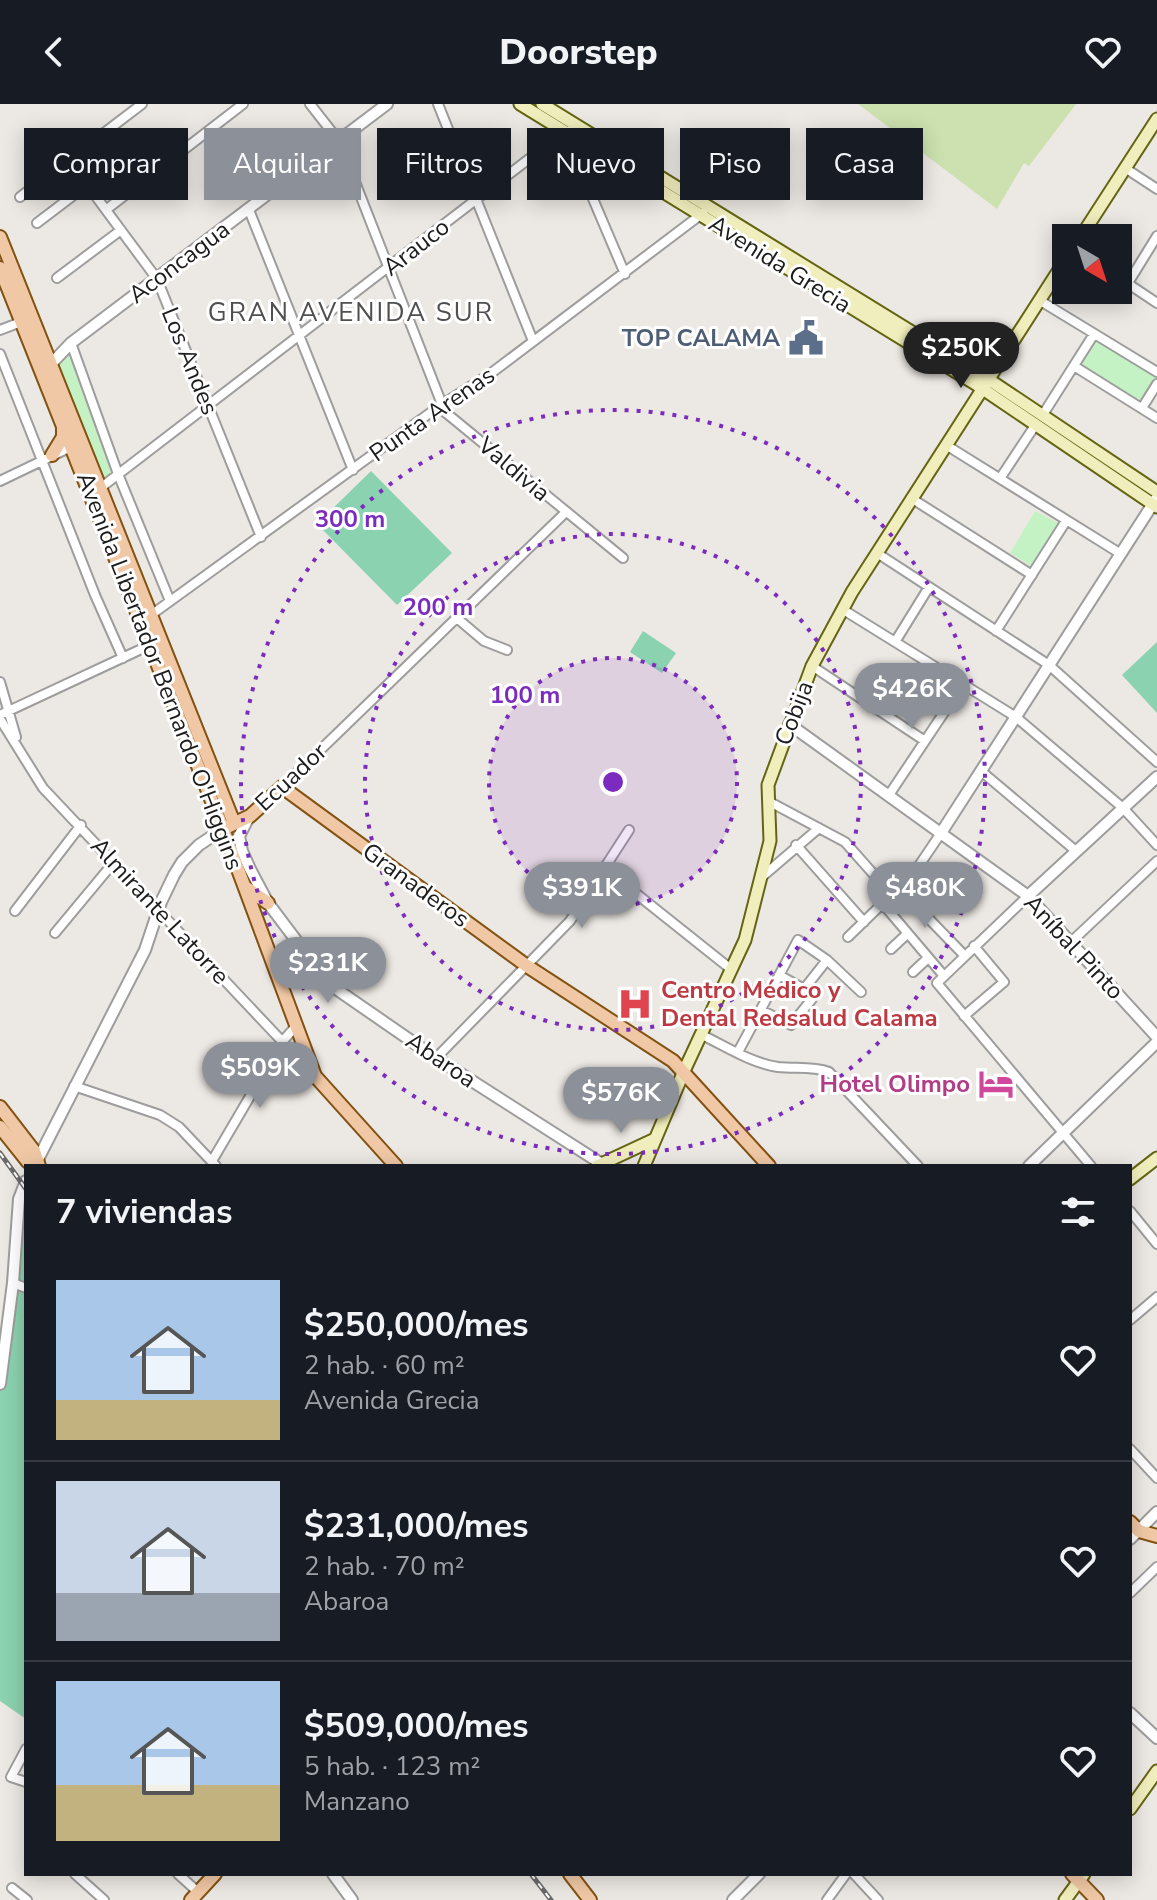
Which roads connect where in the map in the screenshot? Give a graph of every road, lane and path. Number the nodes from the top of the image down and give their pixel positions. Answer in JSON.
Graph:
{"nodes":[{"id":1,"x":142,"y":104,"type":"edge"},
{"id":2,"x":243,"y":104,"type":"edge"},
{"id":3,"x":310,"y":104,"type":"edge"},
{"id":4,"x":387,"y":104,"type":"edge"},
{"id":5,"x":438,"y":104,"type":"edge"},
{"id":6,"x":520,"y":104,"type":"edge"},
{"id":7,"x":542,"y":104,"type":"edge"},
{"id":8,"x":1157,"y":119,"type":"edge"},
{"id":9,"x":111,"y":128,"type":"edge"},
{"id":10,"x":329,"y":128,"type":"edge"},
{"id":11,"x":356,"y":128,"type":"edge"},
{"id":12,"x":447,"y":128,"type":"edge"},
{"id":13,"x":558,"y":128,"type":"edge"},
{"id":14,"x":580,"y":128,"type":"edge"},
{"id":15,"x":527,"y":160,"type":"edge"},
{"id":16,"x":1125,"y":168,"type":"junction"},
{"id":17,"x":511,"y":172,"type":"edge"},
{"id":18,"x":664,"y":185,"type":"edge"},
{"id":19,"x":664,"y":189,"type":"edge"},
{"id":20,"x":1157,"y":189,"type":"edge"},
{"id":21,"x":24,"y":194,"type":"edge"},
{"id":22,"x":20,"y":197,"type":"dead end"},
{"id":23,"x":361,"y":198,"type":"edge"},
{"id":24,"x":67,"y":200,"type":"edge"},
{"id":25,"x":100,"y":200,"type":"edge"},
{"id":26,"x":262,"y":200,"type":"edge"},
{"id":27,"x":475,"y":200,"type":"joint"},
{"id":28,"x":593,"y":200,"type":"edge"},
{"id":29,"x":107,"y":209,"type":"junction"},
{"id":30,"x":249,"y":210,"type":"junction"},
{"id":31,"x":704,"y":212,"type":"junction"},
{"id":32,"x":37,"y":223,"type":"dead end"},
{"id":33,"x":1089,"y":224,"type":"edge"},
{"id":34,"x":121,"y":230,"type":"junction"},
{"id":35,"x":1157,"y":236,"type":"edge"},
{"id":36,"x":0,"y":237,"type":"edge"},
{"id":37,"x":0,"y":268,"type":"edge"},
{"id":38,"x":388,"y":269,"type":"junction"},
{"id":39,"x":625,"y":274,"type":"junction"},
{"id":40,"x":1132,"y":277,"type":"edge"},
{"id":41,"x":57,"y":278,"type":"dead end"},
{"id":42,"x":157,"y":279,"type":"junction"},
{"id":43,"x":1052,"y":280,"type":"edge"},
{"id":44,"x":1132,"y":286,"type":"edge"},
{"id":45,"x":1039,"y":300,"type":"junction"},
{"id":46,"x":1157,"y":303,"type":"edge"},
{"id":47,"x":21,"y":322,"type":"junction"},
{"id":48,"x":0,"y":330,"type":"edge"},
{"id":49,"x":1094,"y":334,"type":"junction"},
{"id":50,"x":299,"y":336,"type":"junction"},
{"id":51,"x":533,"y":341,"type":"junction"},
{"id":52,"x":71,"y":343,"type":"junction"},
{"id":53,"x":0,"y":354,"type":"edge"},
{"id":54,"x":51,"y":364,"type":"junction"},
{"id":55,"x":1074,"y":366,"type":"junction"},
{"id":56,"x":1157,"y":372,"type":"edge"},
{"id":57,"x":985,"y":384,"type":"junction"},
{"id":58,"x":1157,"y":384,"type":"edge"},
{"id":59,"x":208,"y":405,"type":"junction"},
{"id":60,"x":441,"y":405,"type":"junction"},
{"id":61,"x":1142,"y":408,"type":"junction"},
{"id":62,"x":1157,"y":418,"type":"edge"},
{"id":63,"x":1039,"y":420,"type":"junction"},
{"id":64,"x":63,"y":427,"type":"junction"},
{"id":65,"x":76,"y":444,"type":"junction"},
{"id":66,"x":946,"y":445,"type":"junction"},
{"id":67,"x":46,"y":458,"type":"junction"},
{"id":68,"x":78,"y":459,"type":"junction"},
{"id":69,"x":353,"y":470,"type":"junction"},
{"id":70,"x":118,"y":474,"type":"junction"},
{"id":71,"x":1001,"y":477,"type":"junction"},
{"id":72,"x":0,"y":481,"type":"edge"},
{"id":73,"x":99,"y":489,"type":"junction"},
{"id":74,"x":911,"y":498,"type":"junction"},
{"id":75,"x":1156,"y":500,"type":"edge"},
{"id":76,"x":566,"y":512,"type":"junction"},
{"id":77,"x":1066,"y":521,"type":"junction"},
{"id":78,"x":261,"y":537,"type":"junction"},
{"id":79,"x":877,"y":553,"type":"junction"},
{"id":80,"x":1121,"y":554,"type":"junction"},
{"id":81,"x":623,"y":558,"type":"dead end"},
{"id":82,"x":1032,"y":575,"type":"junction"},
{"id":83,"x":929,"y":587,"type":"junction"},
{"id":84,"x":170,"y":601,"type":"junction"},
{"id":85,"x":842,"y":609,"type":"junction"},
{"id":86,"x":151,"y":615,"type":"junction"},
{"id":87,"x":458,"y":619,"type":"junction"},
{"id":88,"x":996,"y":631,"type":"junction"},
{"id":89,"x":895,"y":642,"type":"junction"},
{"id":90,"x":150,"y":645,"type":"junction"},
{"id":91,"x":507,"y":650,"type":"dead end"},
{"id":92,"x":123,"y":658,"type":"junction"},
{"id":93,"x":1049,"y":665,"type":"junction"},
{"id":94,"x":812,"y":666,"type":"junction"},
{"id":95,"x":0,"y":682,"type":"edge"},
{"id":96,"x":963,"y":684,"type":"junction"},
{"id":97,"x":3,"y":714,"type":"edge"},
{"id":98,"x":1016,"y":717,"type":"junction"},
{"id":99,"x":789,"y":724,"type":"junction"},
{"id":100,"x":925,"y":741,"type":"junction"},
{"id":101,"x":1157,"y":762,"type":"edge"},
{"id":102,"x":981,"y":771,"type":"junction"},
{"id":103,"x":1157,"y":777,"type":"edge"},
{"id":104,"x":282,"y":787,"type":"junction"},
{"id":105,"x":889,"y":795,"type":"junction"},
{"id":106,"x":768,"y":801,"type":"junction"},
{"id":107,"x":1123,"y":808,"type":"junction"},
{"id":108,"x":250,"y":816,"type":"junction"},
{"id":109,"x":81,"y":825,"type":"junction"},
{"id":110,"x":228,"y":826,"type":"junction"},
{"id":111,"x":819,"y":828,"type":"junction"},
{"id":112,"x":629,"y":830,"type":"dead end"},
{"id":113,"x":941,"y":833,"type":"junction"},
{"id":114,"x":796,"y":845,"type":"junction"},
{"id":115,"x":1157,"y":845,"type":"edge"},
{"id":116,"x":1076,"y":851,"type":"junction"},
{"id":117,"x":1157,"y":861,"type":"edge"},
{"id":118,"x":114,"y":862,"type":"junction"},
{"id":119,"x":604,"y":868,"type":"junction"},
{"id":120,"x":763,"y":876,"type":"junction"},
{"id":121,"x":245,"y":887,"type":"junction"},
{"id":122,"x":896,"y":892,"type":"junction"},
{"id":123,"x":1028,"y":896,"type":"junction"},
{"id":124,"x":268,"y":903,"type":"junction"},
{"id":125,"x":883,"y":904,"type":"junction"},
{"id":126,"x":159,"y":908,"type":"junction"},
{"id":127,"x":15,"y":911,"type":"dead end"},
{"id":128,"x":864,"y":922,"type":"junction"},
{"id":129,"x":55,"y":933,"type":"dead end"},
{"id":130,"x":907,"y":934,"type":"junction"},
{"id":131,"x":848,"y":937,"type":"dead end"},
{"id":132,"x":1071,"y":942,"type":"junction"},
{"id":133,"x":974,"y":946,"type":"junction"},
{"id":134,"x":891,"y":949,"type":"dead end"},
{"id":135,"x":964,"y":955,"type":"junction"},
{"id":136,"x":928,"y":958,"type":"junction"},
{"id":137,"x":827,"y":960,"type":"junction"},
{"id":138,"x":527,"y":966,"type":"junction"},
{"id":139,"x":732,"y":970,"type":"junction"},
{"id":140,"x":913,"y":972,"type":"dead end"},
{"id":141,"x":779,"y":975,"type":"junction"},
{"id":142,"x":944,"y":976,"type":"junction"},
{"id":143,"x":804,"y":989,"type":"junction"},
{"id":144,"x":861,"y":992,"type":"dead end"},
{"id":145,"x":761,"y":1010,"type":"junction"},
{"id":146,"x":964,"y":1016,"type":"junction"},
{"id":147,"x":296,"y":1026,"type":"junction"},
{"id":148,"x":702,"y":1035,"type":"junction"},
{"id":149,"x":1157,"y":1040,"type":"edge"},
{"id":150,"x":282,"y":1042,"type":"junction"},
{"id":151,"x":738,"y":1052,"type":"junction"},
{"id":152,"x":436,"y":1058,"type":"junction"},
{"id":153,"x":684,"y":1071,"type":"junction"},
{"id":154,"x":315,"y":1076,"type":"junction"},
{"id":155,"x":74,"y":1086,"type":"junction"},
{"id":156,"x":0,"y":1107,"type":"edge"},
{"id":157,"x":0,"y":1127,"type":"edge"},
{"id":158,"x":1062,"y":1134,"type":"junction"},
{"id":159,"x":655,"y":1139,"type":"junction"},
{"id":160,"x":1157,"y":1158,"type":"edge"},
{"id":161,"x":33,"y":1164,"type":"edge"},
{"id":162,"x":36,"y":1164,"type":"edge"},
{"id":163,"x":36,"y":1164,"type":"edge"},
{"id":164,"x":214,"y":1164,"type":"edge"},
{"id":165,"x":394,"y":1164,"type":"edge"},
{"id":166,"x":598,"y":1164,"type":"edge"},
{"id":167,"x":602,"y":1164,"type":"edge"},
{"id":168,"x":645,"y":1164,"type":"edge"},
{"id":169,"x":767,"y":1164,"type":"edge"},
{"id":170,"x":916,"y":1164,"type":"edge"},
{"id":171,"x":1031,"y":1164,"type":"edge"},
{"id":172,"x":1089,"y":1164,"type":"edge"},
{"id":173,"x":1132,"y":1177,"type":"edge"},
{"id":174,"x":24,"y":1186,"type":"edge"},
{"id":175,"x":1132,"y":1213,"type":"edge"},
{"id":176,"x":1157,"y":1244,"type":"edge"},
{"id":177,"x":13,"y":1283,"type":"junction"},
{"id":178,"x":24,"y":1287,"type":"edge"},
{"id":179,"x":1157,"y":1297,"type":"edge"},
{"id":180,"x":1132,"y":1318,"type":"edge"},
{"id":181,"x":0,"y":1384,"type":"edge"},
{"id":182,"x":1132,"y":1451,"type":"edge"},
{"id":183,"x":1157,"y":1478,"type":"edge"},
{"id":184,"x":1157,"y":1512,"type":"edge"},
{"id":185,"x":1133,"y":1531,"type":"edge"},
{"id":186,"x":1157,"y":1536,"type":"edge"},
{"id":187,"x":1157,"y":1567,"type":"edge"},
{"id":188,"x":1132,"y":1591,"type":"edge"},
{"id":189,"x":1132,"y":1715,"type":"edge"},
{"id":190,"x":1157,"y":1738,"type":"edge"},
{"id":191,"x":24,"y":1753,"type":"edge"},
{"id":192,"x":1157,"y":1771,"type":"edge"},
{"id":193,"x":24,"y":1781,"type":"edge"},
{"id":194,"x":1132,"y":1806,"type":"edge"},
{"id":195,"x":77,"y":1876,"type":"edge"},
{"id":196,"x":180,"y":1876,"type":"edge"},
{"id":197,"x":213,"y":1876,"type":"edge"},
{"id":198,"x":334,"y":1876,"type":"edge"},
{"id":199,"x":562,"y":1876,"type":"edge"},
{"id":200,"x":572,"y":1876,"type":"edge"},
{"id":201,"x":757,"y":1876,"type":"edge"},
{"id":202,"x":845,"y":1876,"type":"edge"},
{"id":203,"x":856,"y":1876,"type":"edge"},
{"id":204,"x":1078,"y":1876,"type":"edge"},
{"id":205,"x":12,"y":1888,"type":"dead end"},
{"id":206,"x":195,"y":1896,"type":"edge"},
{"id":207,"x":27,"y":1900,"type":"edge"},
{"id":208,"x":104,"y":1900,"type":"edge"},
{"id":209,"x":352,"y":1900,"type":"edge"},
{"id":210,"x":580,"y":1900,"type":"edge"},
{"id":211,"x":590,"y":1900,"type":"edge"},
{"id":212,"x":733,"y":1900,"type":"edge"},
{"id":213,"x":827,"y":1900,"type":"edge"},
{"id":214,"x":878,"y":1900,"type":"edge"},
{"id":215,"x":1065,"y":1900,"type":"edge"},
{"id":216,"x":1097,"y":1900,"type":"edge"}],
"edges":[{"from":1,"to":9,"type":"street"},
{"from":2,"to":29,"type":"street"},
{"from":3,"to":10,"type":"street","name":"Valdivia"},
{"from":4,"to":11,"type":"street","name":"Aconcagua"},
{"from":5,"to":12,"type":"street"},
{"from":6,"to":13,"type":"main road","name":"Avenida Grecia"},
{"from":7,"to":14,"type":"main road","name":"Avenida Grecia"},
{"from":8,"to":16,"type":"main road"},
{"from":15,"to":17,"type":"street","name":"Arauco"},
{"from":16,"to":20,"type":"street"},
{"from":16,"to":33,"type":"main road"},
{"from":18,"to":31,"type":"main road","name":"Avenida Grecia"},
{"from":19,"to":31,"type":"main road","name":"Avenida Grecia"},
{"from":21,"to":22,"type":"street"},
{"from":23,"to":38,"type":"street","name":"Valdivia"},
{"from":24,"to":32,"type":"street"},
{"from":25,"to":29,"type":"street","name":"Los Andes"},
{"from":26,"to":30,"type":"street","name":"Aconcagua"},
{"from":27,"to":38,"type":"street","name":"Arauco"},
{"from":27,"to":51,"type":"street"},
{"from":28,"to":39,"type":"street"},
{"from":29,"to":34,"type":"street","name":"Los Andes"},
{"from":30,"to":42,"type":"street","name":"Aconcagua"},
{"from":30,"to":50,"type":"street"},
{"from":31,"to":39,"type":"street","name":"Punta Arenas"},
{"from":31,"to":57,"type":"main road","name":"Avenida Grecia"},
{"from":34,"to":41,"type":"street"},
{"from":34,"to":42,"type":"street","name":"Los Andes"},
{"from":35,"to":40,"type":"street"},
{"from":36,"to":54,"type":"main road","name":"Avenida Libertador Bernardo O'Higgins"},
{"from":37,"to":47,"type":"main road","name":"Avenida Libertador Bernardo O'Higgins"},
{"from":38,"to":50,"type":"street","name":"Arauco"},
{"from":38,"to":60,"type":"street","name":"Valdivia"},
{"from":39,"to":51,"type":"street","name":"Punta Arenas"},
{"from":42,"to":52,"type":"street","name":"Aconcagua"},
{"from":42,"to":59,"type":"street","name":"Los Andes"},
{"from":43,"to":45,"type":"main road","name":"Cobija"},
{"from":44,"to":46,"type":"street"},
{"from":45,"to":49,"type":"street"},
{"from":45,"to":57,"type":"main road","name":"Cobija"},
{"from":47,"to":48,"type":"street"},
{"from":47,"to":64,"type":"main road","name":"Avenida Libertador Bernardo O'Higgins"},
{"from":49,"to":55,"type":"street"},
{"from":49,"to":56,"type":"street"},
{"from":50,"to":59,"type":"street","name":"Arauco"},
{"from":50,"to":69,"type":"street"},
{"from":51,"to":60,"type":"street","name":"Punta Arenas"},
{"from":52,"to":54,"type":"street","name":"Aconcagua"},
{"from":52,"to":70,"type":"street"},
{"from":53,"to":67,"type":"street"},
{"from":54,"to":65,"type":"main road","name":"Avenida Libertador Bernardo O'Higgins"},
{"from":55,"to":61,"type":"street"},
{"from":55,"to":63,"type":"street"},
{"from":57,"to":63,"type":"main road","name":"Avenida Grecia"},
{"from":57,"to":66,"type":"main road","name":"Cobija"},
{"from":58,"to":61,"type":"street"},
{"from":59,"to":70,"type":"street","name":"Arauco"},
{"from":59,"to":78,"type":"street","name":"Los Andes"},
{"from":60,"to":69,"type":"street","name":"Punta Arenas"},
{"from":60,"to":76,"type":"street","name":"Valdivia"},
{"from":61,"to":62,"type":"street"},
{"from":63,"to":71,"type":"street"},
{"from":63,"to":75,"type":"main road","name":"Avenida Grecia"},
{"from":64,"to":65,"type":"main road","name":"Avenida Libertador Bernardo O'Higgins"},
{"from":64,"to":67,"type":"main road"},
{"from":65,"to":67,"type":"street"},
{"from":65,"to":68,"type":"main road","name":"Avenida Libertador Bernardo O'Higgins"},
{"from":65,"to":73,"type":"main road","name":"Avenida Libertador Bernardo O'Higgins"},
{"from":66,"to":71,"type":"street"},
{"from":66,"to":74,"type":"main road","name":"Cobija"},
{"from":67,"to":68,"type":"main road"},
{"from":67,"to":72,"type":"street"},
{"from":67,"to":92,"type":"street"},
{"from":68,"to":90,"type":"main road","name":"Avenida Libertador Bernardo O'Higgins"},
{"from":69,"to":78,"type":"street","name":"Punta Arenas"},
{"from":70,"to":73,"type":"street","name":"Arauco"},
{"from":70,"to":84,"type":"street"},
{"from":71,"to":77,"type":"street"},
{"from":73,"to":86,"type":"main road","name":"Avenida Libertador Bernardo O'Higgins"},
{"from":74,"to":79,"type":"main road","name":"Cobija"},
{"from":74,"to":82,"type":"street"},
{"from":75,"to":80,"type":"street"},
{"from":76,"to":81,"type":"street","name":"Valdivia"},
{"from":76,"to":87,"type":"street","name":"Ecuador"},
{"from":77,"to":80,"type":"street"},
{"from":77,"to":82,"type":"street"},
{"from":78,"to":84,"type":"street","name":"Punta Arenas"},
{"from":79,"to":83,"type":"street"},
{"from":79,"to":85,"type":"main road","name":"Cobija"},
{"from":80,"to":93,"type":"street"},
{"from":82,"to":88,"type":"street"},
{"from":83,"to":88,"type":"street"},
{"from":83,"to":89,"type":"street"},
{"from":84,"to":86,"type":"street","name":"Punta Arenas"},
{"from":85,"to":89,"type":"street"},
{"from":85,"to":94,"type":"main road","name":"Cobija"},
{"from":86,"to":110,"type":"main road","name":"Avenida Libertador Bernardo O'Higgins"},
{"from":87,"to":91,"type":"street"},
{"from":87,"to":104,"type":"street","name":"Ecuador"},
{"from":88,"to":93,"type":"street"},
{"from":89,"to":96,"type":"street"},
{"from":90,"to":92,"type":"street"},
{"from":90,"to":110,"type":"main road","name":"Avenida Libertador Bernardo O'Higgins"},
{"from":92,"to":97,"type":"street"},
{"from":93,"to":98,"type":"street"},
{"from":93,"to":101,"type":"street"},
{"from":94,"to":99,"type":"main road","name":"Cobija"},
{"from":94,"to":100,"type":"street"},
{"from":95,"to":97,"type":"street","name":"Almirante Latorre"},
{"from":96,"to":98,"type":"street"},
{"from":96,"to":100,"type":"street"},
{"from":97,"to":109,"type":"street","name":"Almirante Latorre"},
{"from":98,"to":102,"type":"street"},
{"from":98,"to":107,"type":"street"},
{"from":99,"to":105,"type":"street","name":"Aníbal Pinto"},
{"from":99,"to":106,"type":"main road","name":"Cobija"},
{"from":100,"to":105,"type":"street"},
{"from":102,"to":113,"type":"street"},
{"from":102,"to":116,"type":"street"},
{"from":103,"to":107,"type":"street"},
{"from":104,"to":108,"type":"main road","name":"Ecuador"},
{"from":104,"to":138,"type":"main road","name":"Granaderos"},
{"from":105,"to":113,"type":"street","name":"Aníbal Pinto"},
{"from":106,"to":111,"type":"street"},
{"from":106,"to":120,"type":"main road","name":"Cobija"},
{"from":107,"to":115,"type":"street"},
{"from":107,"to":116,"type":"street"},
{"from":108,"to":110,"type":"main road","name":"Ecuador"},
{"from":108,"to":124,"type":"street","name":"Abaroa"},
{"from":109,"to":118,"type":"street","name":"Almirante Latorre"},
{"from":109,"to":127,"type":"street"},
{"from":110,"to":121,"type":"main road","name":"Avenida Libertador Bernardo O'Higgins"},
{"from":110,"to":126,"type":"street","name":"Ecuador"},
{"from":111,"to":114,"type":"street"},
{"from":111,"to":122,"type":"street"},
{"from":112,"to":119,"type":"street"},
{"from":113,"to":122,"type":"street"},
{"from":113,"to":123,"type":"street","name":"Aníbal Pinto"},
{"from":114,"to":120,"type":"street"},
{"from":114,"to":128,"type":"street"},
{"from":116,"to":123,"type":"street"},
{"from":117,"to":132,"type":"street"},
{"from":118,"to":126,"type":"street","name":"Almirante Latorre"},
{"from":118,"to":129,"type":"street"},
{"from":119,"to":138,"type":"street"},
{"from":119,"to":139,"type":"street"},
{"from":120,"to":139,"type":"main road","name":"Cobija"},
{"from":121,"to":124,"type":"main road"},
{"from":121,"to":147,"type":"main road","name":"Avenida Libertador Bernardo O'Higgins"},
{"from":122,"to":125,"type":"street"},
{"from":122,"to":135,"type":"street"},
{"from":123,"to":132,"type":"street","name":"Aníbal Pinto"},
{"from":123,"to":133,"type":"street"},
{"from":124,"to":152,"type":"street","name":"Abaroa"},
{"from":125,"to":128,"type":"street"},
{"from":125,"to":130,"type":"street"},
{"from":126,"to":150,"type":"street","name":"Almirante Latorre"},
{"from":126,"to":155,"type":"street","name":"Ecuador"},
{"from":128,"to":131,"type":"street"},
{"from":130,"to":134,"type":"street"},
{"from":130,"to":136,"type":"street"},
{"from":132,"to":149,"type":"street","name":"Aníbal Pinto"},
{"from":133,"to":135,"type":"street"},
{"from":133,"to":146,"type":"street"},
{"from":135,"to":142,"type":"street"},
{"from":136,"to":140,"type":"street"},
{"from":136,"to":142,"type":"street"},
{"from":137,"to":141,"type":"street"},
{"from":137,"to":143,"type":"street"},
{"from":137,"to":144,"type":"street"},
{"from":138,"to":152,"type":"street"},
{"from":138,"to":153,"type":"main road","name":"Granaderos"},
{"from":139,"to":148,"type":"main road","name":"Cobija"},
{"from":141,"to":143,"type":"street"},
{"from":141,"to":145,"type":"street"},
{"from":142,"to":146,"type":"street"},
{"from":143,"to":145,"type":"street"},
{"from":145,"to":151,"type":"street"},
{"from":146,"to":158,"type":"street"},
{"from":147,"to":150,"type":"street"},
{"from":147,"to":154,"type":"main road","name":"Avenida Libertador Bernardo O'Higgins"},
{"from":148,"to":151,"type":"street"},
{"from":148,"to":153,"type":"main road","name":"Cobija"},
{"from":149,"to":158,"type":"street"},
{"from":150,"to":154,"type":"street","name":"Almirante Latorre"},
{"from":150,"to":164,"type":"street"},
{"from":151,"to":170,"type":"street"},
{"from":152,"to":166,"type":"street","name":"Abaroa"},
{"from":153,"to":159,"type":"main road","name":"Cobija"},
{"from":153,"to":169,"type":"main road","name":"Granaderos"},
{"from":154,"to":165,"type":"main road","name":"Almirante Latorre"},
{"from":155,"to":162,"type":"street","name":"Ecuador"},
{"from":155,"to":164,"type":"street"},
{"from":156,"to":163,"type":"main road"},
{"from":157,"to":161,"type":"main road"},
{"from":158,"to":171,"type":"street"},
{"from":158,"to":172,"type":"street"},
{"from":159,"to":167,"type":"main road"},
{"from":159,"to":168,"type":"main road","name":"Cobija"},
{"from":160,"to":173,"type":"main road"},
{"from":174,"to":177,"type":"street"},
{"from":175,"to":176,"type":"street"},
{"from":177,"to":178,"type":"street"},
{"from":177,"to":181,"type":"street"},
{"from":179,"to":180,"type":"street"},
{"from":182,"to":183,"type":"street"},
{"from":184,"to":185,"type":"street"},
{"from":185,"to":186,"type":"main road"},
{"from":187,"to":188,"type":"street"},
{"from":189,"to":190,"type":"street"},
{"from":191,"to":193,"type":"street"},
{"from":192,"to":194,"type":"main road"},
{"from":195,"to":208,"type":"street"},
{"from":196,"to":206,"type":"street"},
{"from":197,"to":206,"type":"main road"},
{"from":198,"to":209,"type":"street"},
{"from":199,"to":210,"type":"main road"},
{"from":200,"to":211,"type":"main road"},
{"from":201,"to":212,"type":"street"},
{"from":202,"to":213,"type":"street"},
{"from":203,"to":214,"type":"street"},
{"from":204,"to":215,"type":"main road"},
{"from":204,"to":216,"type":"main road"},
{"from":205,"to":207,"type":"street"}]}
